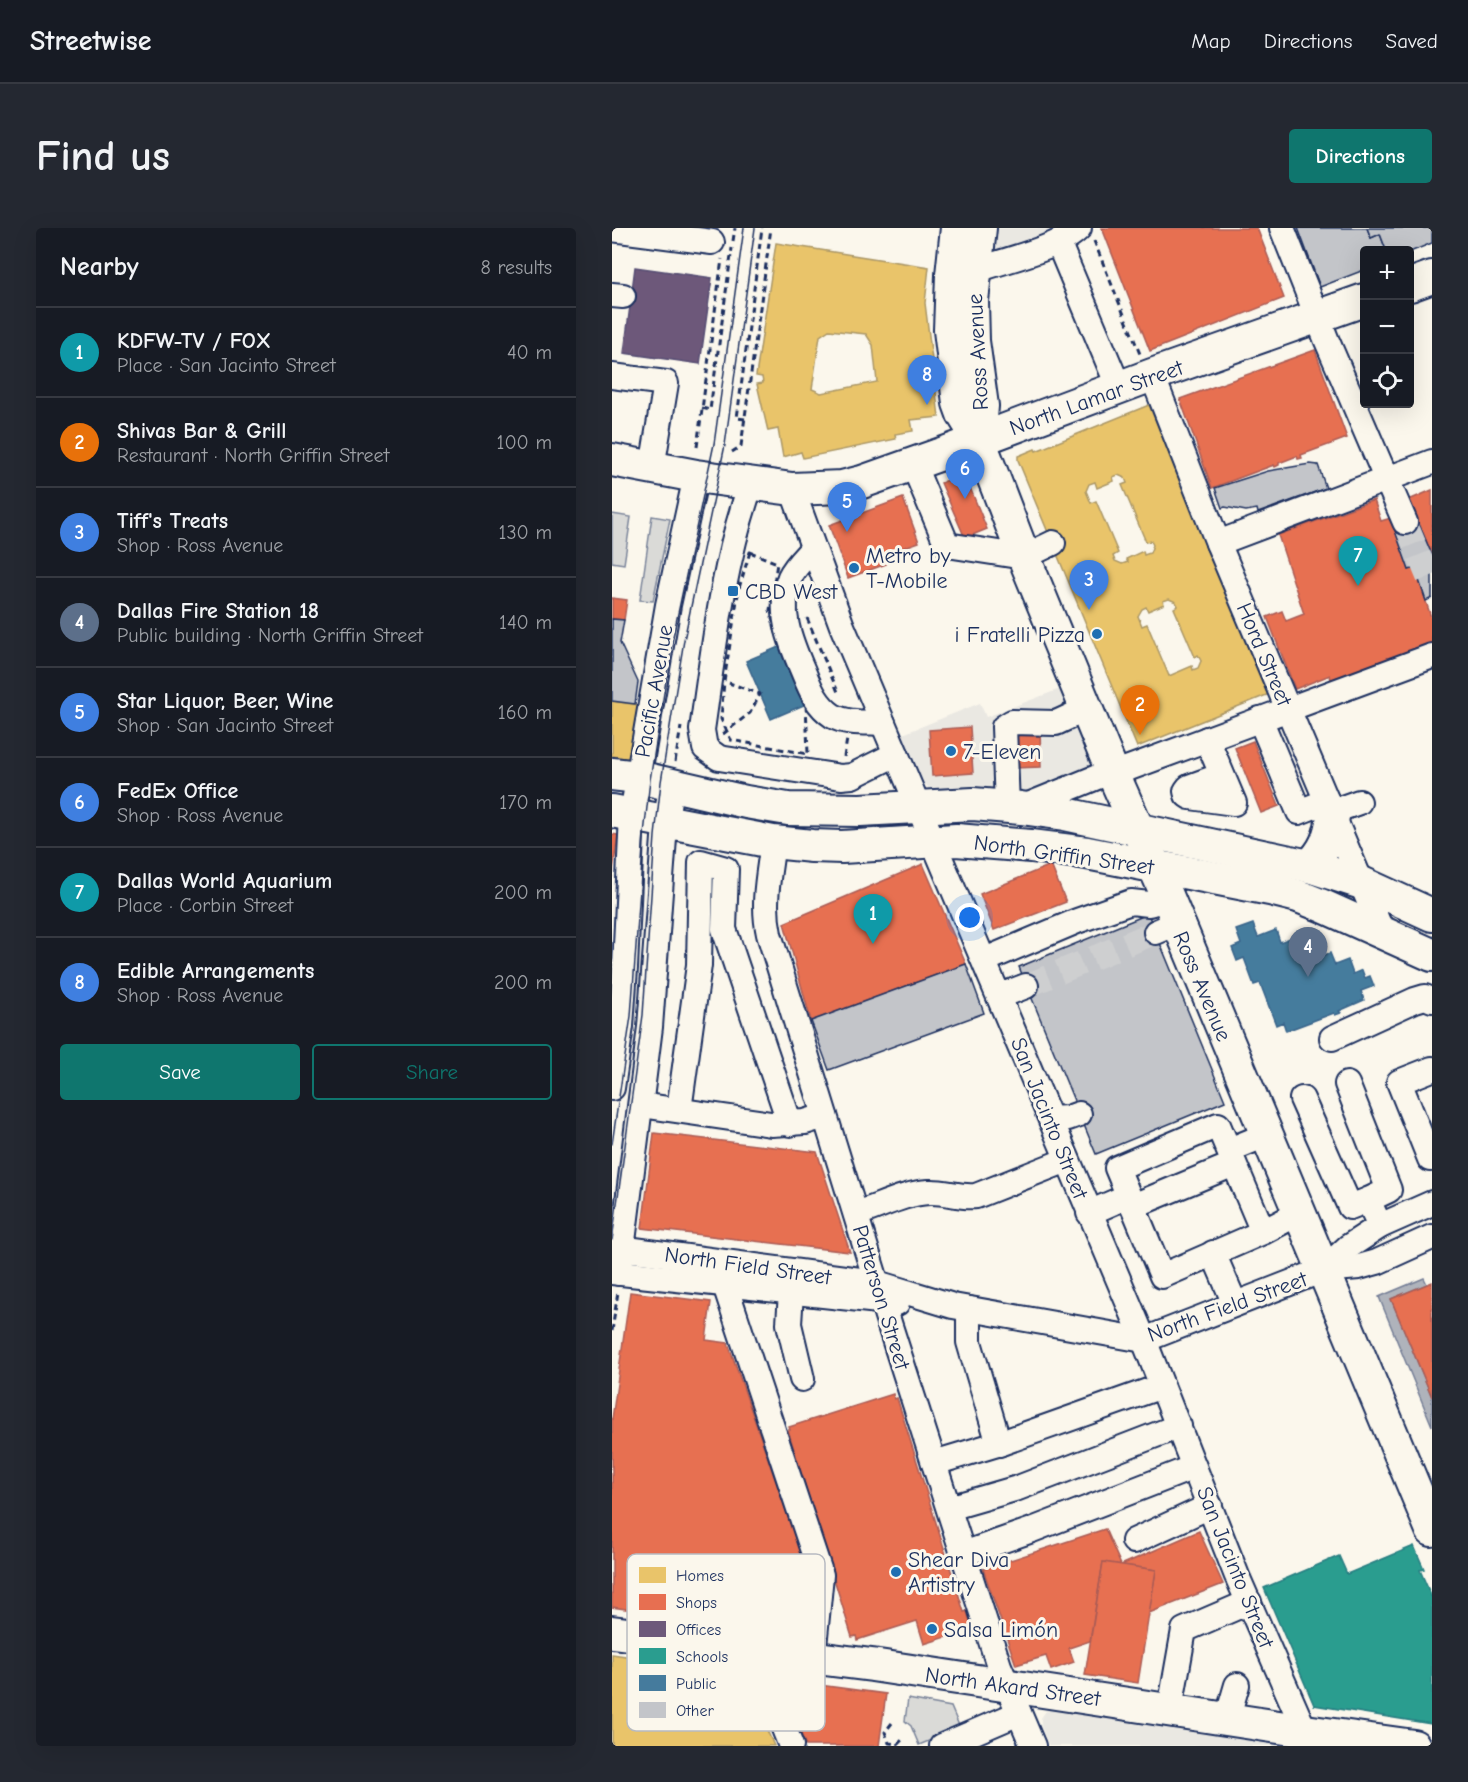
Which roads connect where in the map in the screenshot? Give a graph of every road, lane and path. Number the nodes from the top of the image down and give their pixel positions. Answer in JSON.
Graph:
{"nodes":[{"id":1,"x":735,"y":228,"type":"edge"},
{"id":2,"x":762,"y":228,"type":"edge"},
{"id":3,"x":771,"y":228,"type":"edge"},
{"id":4,"x":957,"y":228,"type":"edge"},
{"id":5,"x":980,"y":228,"type":"edge"},
{"id":6,"x":1282,"y":228,"type":"edge"},
{"id":7,"x":612,"y":229,"type":"edge"},
{"id":8,"x":662,"y":232,"type":"edge"},
{"id":9,"x":1086,"y":233,"type":"edge"},
{"id":10,"x":707,"y":240,"type":"edge"},
{"id":11,"x":1058,"y":242,"type":"junction"},
{"id":12,"x":974,"y":271,"type":"junction"},
{"id":13,"x":1432,"y":277,"type":"edge"},
{"id":14,"x":1414,"y":284,"type":"edge"},
{"id":15,"x":1360,"y":302,"type":"edge"},
{"id":16,"x":1318,"y":317,"type":"junction"},
{"id":17,"x":1146,"y":366,"type":"junction"},
{"id":18,"x":612,"y":376,"type":"edge"},
{"id":19,"x":1119,"y":388,"type":"junction"},
{"id":20,"x":702,"y":408,"type":"junction"},
{"id":21,"x":745,"y":419,"type":"junction"},
{"id":22,"x":979,"y":440,"type":"junction"},
{"id":23,"x":732,"y":452,"type":"dead end"},
{"id":24,"x":612,"y":460,"type":"edge"},
{"id":25,"x":696,"y":461,"type":"junction"},
{"id":26,"x":1432,"y":462,"type":"edge"},
{"id":27,"x":913,"y":464,"type":"junction"},
{"id":28,"x":652,"y":468,"type":"junction"},
{"id":29,"x":1387,"y":479,"type":"junction"},
{"id":30,"x":751,"y":484,"type":"junction"},
{"id":31,"x":792,"y":489,"type":"junction"},
{"id":32,"x":1405,"y":522,"type":"tunnel mouth"},
{"id":33,"x":1053,"y":543,"type":"dead end"},
{"id":34,"x":1218,"y":543,"type":"junction"},
{"id":35,"x":813,"y":548,"type":"junction"},
{"id":36,"x":1024,"y":557,"type":"junction"},
{"id":37,"x":780,"y":588,"type":"junction"},
{"id":38,"x":1432,"y":656,"type":"edge"},
{"id":39,"x":724,"y":681,"type":"junction"},
{"id":40,"x":1086,"y":709,"type":"junction"},
{"id":41,"x":1288,"y":709,"type":"junction"},
{"id":42,"x":1260,"y":719,"type":"junction"},
{"id":43,"x":845,"y":721,"type":"junction"},
{"id":44,"x":883,"y":723,"type":"junction"},
{"id":45,"x":727,"y":732,"type":"junction"},
{"id":46,"x":1207,"y":739,"type":"junction"},
{"id":47,"x":705,"y":748,"type":"junction"},
{"id":48,"x":896,"y":754,"type":"junction"},
{"id":49,"x":1112,"y":772,"type":"junction"},
{"id":50,"x":1222,"y":775,"type":"dead end"},
{"id":51,"x":625,"y":776,"type":"edge"},
{"id":52,"x":852,"y":776,"type":"junction"},
{"id":53,"x":671,"y":784,"type":"junction"},
{"id":54,"x":918,"y":806,"type":"junction"},
{"id":55,"x":1014,"y":807,"type":"junction"},
{"id":56,"x":1338,"y":808,"type":"junction"},
{"id":57,"x":622,"y":812,"type":"edge"},
{"id":58,"x":666,"y":821,"type":"junction"},
{"id":59,"x":1138,"y":830,"type":"junction"},
{"id":60,"x":932,"y":841,"type":"junction"},
{"id":61,"x":773,"y":842,"type":"junction"},
{"id":62,"x":1153,"y":866,"type":"junction"},
{"id":63,"x":1309,"y":866,"type":"junction"},
{"id":64,"x":1362,"y":883,"type":"junction"},
{"id":65,"x":1432,"y":915,"type":"edge"},
{"id":66,"x":1167,"y":918,"type":"junction"},
{"id":67,"x":1382,"y":932,"type":"junction"},
{"id":68,"x":1432,"y":955,"type":"edge"},
{"id":69,"x":985,"y":960,"type":"junction"},
{"id":70,"x":1026,"y":986,"type":"tunnel mouth"},
{"id":71,"x":1000,"y":996,"type":"junction"},
{"id":72,"x":1432,"y":1000,"type":"edge"},
{"id":73,"x":1332,"y":1038,"type":"dead end"},
{"id":74,"x":1432,"y":1069,"type":"edge"},
{"id":75,"x":1347,"y":1084,"type":"dead end"},
{"id":76,"x":612,"y":1088,"type":"edge"},
{"id":77,"x":1302,"y":1099,"type":"dead end"},
{"id":78,"x":641,"y":1105,"type":"junction"},
{"id":79,"x":823,"y":1109,"type":"junction"},
{"id":80,"x":679,"y":1110,"type":"junction"},
{"id":81,"x":1079,"y":1114,"type":"dead end"},
{"id":82,"x":1051,"y":1119,"type":"junction"},
{"id":83,"x":790,"y":1124,"type":"junction"},
{"id":84,"x":1266,"y":1135,"type":"junction"},
{"id":85,"x":1232,"y":1157,"type":"junction"},
{"id":86,"x":1067,"y":1160,"type":"junction"},
{"id":87,"x":1431,"y":1161,"type":"edge"},
{"id":88,"x":1368,"y":1200,"type":"junction"},
{"id":89,"x":1131,"y":1201,"type":"junction"},
{"id":90,"x":1432,"y":1203,"type":"edge"},
{"id":91,"x":1089,"y":1213,"type":"junction"},
{"id":92,"x":856,"y":1214,"type":"junction"},
{"id":93,"x":1299,"y":1214,"type":"junction"},
{"id":94,"x":1380,"y":1226,"type":"junction"},
{"id":95,"x":1263,"y":1232,"type":"junction"},
{"id":96,"x":1432,"y":1237,"type":"edge"},
{"id":97,"x":617,"y":1248,"type":"edge"},
{"id":98,"x":1213,"y":1253,"type":"junction"},
{"id":99,"x":1323,"y":1270,"type":"junction"},
{"id":100,"x":616,"y":1272,"type":"edge"},
{"id":101,"x":725,"y":1284,"type":"junction"},
{"id":102,"x":791,"y":1292,"type":"junction"},
{"id":103,"x":880,"y":1293,"type":"junction"},
{"id":104,"x":1235,"y":1304,"type":"junction"},
{"id":105,"x":961,"y":1307,"type":"junction"},
{"id":106,"x":612,"y":1331,"type":"edge"},
{"id":107,"x":1144,"y":1340,"type":"junction"},
{"id":108,"x":802,"y":1380,"type":"dead end"},
{"id":109,"x":1162,"y":1386,"type":"junction"},
{"id":110,"x":1179,"y":1426,"type":"junction"},
{"id":111,"x":999,"y":1444,"type":"junction"},
{"id":112,"x":934,"y":1463,"type":"junction"},
{"id":113,"x":1194,"y":1467,"type":"junction"},
{"id":114,"x":1210,"y":1506,"type":"junction"},
{"id":115,"x":949,"y":1508,"type":"junction"},
{"id":116,"x":1432,"y":1530,"type":"edge"},
{"id":117,"x":1134,"y":1540,"type":"dead end"},
{"id":118,"x":814,"y":1554,"type":"edge"},
{"id":119,"x":963,"y":1554,"type":"junction"},
{"id":120,"x":1249,"y":1602,"type":"junction"},
{"id":121,"x":612,"y":1632,"type":"edge"},
{"id":122,"x":627,"y":1634,"type":"edge"},
{"id":123,"x":825,"y":1659,"type":"edge"},
{"id":124,"x":1237,"y":1685,"type":"dead end"},
{"id":125,"x":1013,"y":1699,"type":"junction"},
{"id":126,"x":1170,"y":1709,"type":"junction"},
{"id":127,"x":1227,"y":1719,"type":"junction"},
{"id":128,"x":892,"y":1724,"type":"dead end"},
{"id":129,"x":785,"y":1731,"type":"edge"},
{"id":130,"x":904,"y":1738,"type":"dead end"},
{"id":131,"x":1308,"y":1739,"type":"edge"},
{"id":132,"x":1400,"y":1745,"type":"edge"},
{"id":133,"x":791,"y":1746,"type":"edge"},
{"id":134,"x":942,"y":1746,"type":"edge"},
{"id":135,"x":1033,"y":1746,"type":"edge"}],
"edges":[{"from":1,"to":20,"type":"path"},
{"from":2,"to":21,"type":"path"},
{"from":3,"to":21,"type":"path"},
{"from":4,"to":22,"type":"main road","name":"Ross Avenue"},
{"from":5,"to":12,"type":"main road","name":"Ross Avenue"},
{"from":6,"to":16,"type":"street"},
{"from":7,"to":8,"type":"street"},
{"from":8,"to":10,"type":"street"},
{"from":9,"to":11,"type":"street"},
{"from":9,"to":17,"type":"path"},
{"from":10,"to":20,"type":"path"},
{"from":11,"to":12,"type":"street"},
{"from":11,"to":19,"type":"street"},
{"from":12,"to":22,"type":"main road","name":"Ross Avenue"},
{"from":13,"to":14,"type":"main road"},
{"from":15,"to":16,"type":"main road","name":"North Lamar Street"},
{"from":16,"to":17,"type":"main road","name":"North Lamar Street"},
{"from":16,"to":29,"type":"street"},
{"from":17,"to":19,"type":"main road","name":"North Lamar Street"},
{"from":17,"to":34,"type":"street","name":"Hord Street"},
{"from":18,"to":28,"type":"street"},
{"from":19,"to":22,"type":"main road","name":"North Lamar Street"},
{"from":20,"to":25,"type":"path"},
{"from":21,"to":23,"type":"path"},
{"from":22,"to":27,"type":"main road","name":"North Lamar Street"},
{"from":22,"to":36,"type":"main road","name":"Ross Avenue"},
{"from":24,"to":28,"type":"main road","name":"North Lamar Street"},
{"from":25,"to":28,"type":"main road","name":"North Lamar Street"},
{"from":25,"to":30,"type":"main road","name":"North Lamar Street"},
{"from":25,"to":51,"type":"street","name":"Pacific Avenue"},
{"from":26,"to":29,"type":"street"},
{"from":27,"to":31,"type":"main road","name":"North Lamar Street"},
{"from":27,"to":36,"type":"street"},
{"from":29,"to":32,"type":"street"},
{"from":29,"to":34,"type":"street"},
{"from":30,"to":31,"type":"main road","name":"North Lamar Street"},
{"from":30,"to":47,"type":"street"},
{"from":31,"to":35,"type":"street","name":"San Jacinto Street"},
{"from":33,"to":36,"type":"street"},
{"from":34,"to":41,"type":"street","name":"Hord Street"},
{"from":35,"to":37,"type":"street"},
{"from":35,"to":44,"type":"street","name":"San Jacinto Street"},
{"from":36,"to":40,"type":"main road","name":"Ross Avenue"},
{"from":37,"to":39,"type":"path"},
{"from":37,"to":43,"type":"path"},
{"from":37,"to":43,"type":"street"},
{"from":37,"to":45,"type":"path"},
{"from":38,"to":41,"type":"street"},
{"from":39,"to":45,"type":"path"},
{"from":39,"to":45,"type":"path"},
{"from":40,"to":49,"type":"main road","name":"Ross Avenue"},
{"from":40,"to":55,"type":"street"},
{"from":41,"to":42,"type":"street"},
{"from":41,"to":56,"type":"street","name":"Hord Street"},
{"from":42,"to":46,"type":"street"},
{"from":42,"to":56,"type":"street"},
{"from":43,"to":44,"type":"street"},
{"from":43,"to":52,"type":"path"},
{"from":44,"to":48,"type":"street","name":"San Jacinto Street"},
{"from":45,"to":47,"type":"path"},
{"from":46,"to":49,"type":"street"},
{"from":46,"to":50,"type":"street"},
{"from":47,"to":52,"type":"street"},
{"from":48,"to":52,"type":"street"},
{"from":48,"to":54,"type":"street","name":"San Jacinto Street"},
{"from":49,"to":55,"type":"street"},
{"from":49,"to":59,"type":"main road","name":"Ross Avenue"},
{"from":51,"to":53,"type":"main road","name":"North Griffin Street"},
{"from":51,"to":57,"type":"street","name":"Pacific Avenue"},
{"from":53,"to":54,"type":"main road","name":"North Griffin Street"},
{"from":53,"to":58,"type":"street","name":"Pacific Avenue"},
{"from":54,"to":55,"type":"main road","name":"North Griffin Street"},
{"from":54,"to":60,"type":"street","name":"San Jacinto Street"},
{"from":55,"to":59,"type":"main road","name":"North Griffin Street"},
{"from":56,"to":63,"type":"main road"},
{"from":56,"to":64,"type":"street","name":"Hord Street"},
{"from":57,"to":58,"type":"main road","name":"North Griffin Street"},
{"from":57,"to":76,"type":"street","name":"Pacific Avenue"},
{"from":58,"to":61,"type":"main road","name":"North Griffin Street"},
{"from":58,"to":78,"type":"street","name":"Pacific Avenue"},
{"from":59,"to":62,"type":"main road","name":"Ross Avenue"},
{"from":59,"to":63,"type":"main road","name":"North Griffin Street"},
{"from":60,"to":61,"type":"main road","name":"North Griffin Street"},
{"from":60,"to":62,"type":"main road","name":"North Griffin Street"},
{"from":60,"to":69,"type":"street","name":"San Jacinto Street"},
{"from":61,"to":79,"type":"street","name":"Patterson Street"},
{"from":62,"to":66,"type":"main road","name":"Ross Avenue"},
{"from":62,"to":67,"type":"main road","name":"North Griffin Street"},
{"from":63,"to":64,"type":"main road","name":"North Griffin Street"},
{"from":64,"to":65,"type":"main road","name":"North Griffin Street"},
{"from":64,"to":67,"type":"street","name":"Hord Street"},
{"from":66,"to":69,"type":"street"},
{"from":66,"to":84,"type":"main road","name":"Ross Avenue"},
{"from":67,"to":68,"type":"main road","name":"North Griffin Street"},
{"from":69,"to":71,"type":"street","name":"San Jacinto Street"},
{"from":70,"to":71,"type":"street"},
{"from":71,"to":82,"type":"street","name":"San Jacinto Street"},
{"from":72,"to":73,"type":"street"},
{"from":74,"to":87,"type":"street"},
{"from":75,"to":88,"type":"street"},
{"from":77,"to":88,"type":"street"},
{"from":78,"to":80,"type":"street"},
{"from":78,"to":97,"type":"street","name":"Pacific Avenue"},
{"from":79,"to":83,"type":"street"},
{"from":79,"to":92,"type":"street","name":"Patterson Street"},
{"from":80,"to":83,"type":"street"},
{"from":80,"to":83,"type":"street"},
{"from":81,"to":82,"type":"street"},
{"from":82,"to":86,"type":"street","name":"San Jacinto Street"},
{"from":84,"to":85,"type":"street"},
{"from":84,"to":93,"type":"main road","name":"Ross Avenue"},
{"from":85,"to":89,"type":"street"},
{"from":85,"to":89,"type":"street"},
{"from":85,"to":95,"type":"street"},
{"from":86,"to":91,"type":"street","name":"San Jacinto Street"},
{"from":86,"to":92,"type":"street"},
{"from":88,"to":94,"type":"street"},
{"from":89,"to":91,"type":"street"},
{"from":89,"to":98,"type":"street"},
{"from":90,"to":94,"type":"street","name":"North Field Street"},
{"from":91,"to":107,"type":"street","name":"San Jacinto Street"},
{"from":92,"to":103,"type":"street","name":"Patterson Street"},
{"from":93,"to":95,"type":"street"},
{"from":93,"to":99,"type":"main road","name":"Ross Avenue"},
{"from":94,"to":99,"type":"street","name":"North Field Street"},
{"from":95,"to":98,"type":"street"},
{"from":96,"to":99,"type":"street","name":"North Field Street"},
{"from":97,"to":100,"type":"street","name":"Pacific Avenue"},
{"from":97,"to":103,"type":"street","name":"North Field Street"},
{"from":98,"to":104,"type":"street"},
{"from":99,"to":104,"type":"street","name":"North Field Street"},
{"from":99,"to":116,"type":"main road","name":"Ross Avenue"},
{"from":100,"to":101,"type":"street","name":"North Field Street"},
{"from":100,"to":106,"type":"path"},
{"from":101,"to":102,"type":"street","name":"North Field Street"},
{"from":101,"to":118,"type":"street"},
{"from":102,"to":103,"type":"street","name":"North Field Street"},
{"from":102,"to":108,"type":"street"},
{"from":103,"to":105,"type":"street","name":"North Field Street"},
{"from":103,"to":112,"type":"street","name":"Patterson Street"},
{"from":104,"to":107,"type":"street","name":"North Field Street"},
{"from":105,"to":107,"type":"street","name":"North Field Street"},
{"from":105,"to":111,"type":"street"},
{"from":107,"to":109,"type":"street","name":"San Jacinto Street"},
{"from":109,"to":110,"type":"street","name":"San Jacinto Street"},
{"from":109,"to":111,"type":"street"},
{"from":110,"to":113,"type":"street","name":"San Jacinto Street"},
{"from":110,"to":115,"type":"street"},
{"from":111,"to":112,"type":"street"},
{"from":112,"to":115,"type":"street","name":"Patterson Street"},
{"from":113,"to":114,"type":"street","name":"San Jacinto Street"},
{"from":113,"to":119,"type":"street"},
{"from":114,"to":117,"type":"street"},
{"from":114,"to":120,"type":"street","name":"San Jacinto Street"},
{"from":115,"to":119,"type":"street","name":"Patterson Street"},
{"from":119,"to":125,"type":"street","name":"Patterson Street"},
{"from":120,"to":126,"type":"street"},
{"from":120,"to":131,"type":"street","name":"San Jacinto Street"},
{"from":121,"to":122,"type":"main road","name":"North Akard Street"},
{"from":123,"to":125,"type":"main road","name":"North Akard Street"},
{"from":124,"to":127,"type":"street"},
{"from":125,"to":126,"type":"main road","name":"North Akard Street"},
{"from":125,"to":134,"type":"street"},
{"from":125,"to":135,"type":"street","name":"Patterson Street"},
{"from":126,"to":127,"type":"main road","name":"North Akard Street"},
{"from":127,"to":131,"type":"main road","name":"North Akard Street"},
{"from":128,"to":130,"type":"path"},
{"from":129,"to":133,"type":"street"},
{"from":131,"to":132,"type":"main road","name":"North Akard Street"}]}
